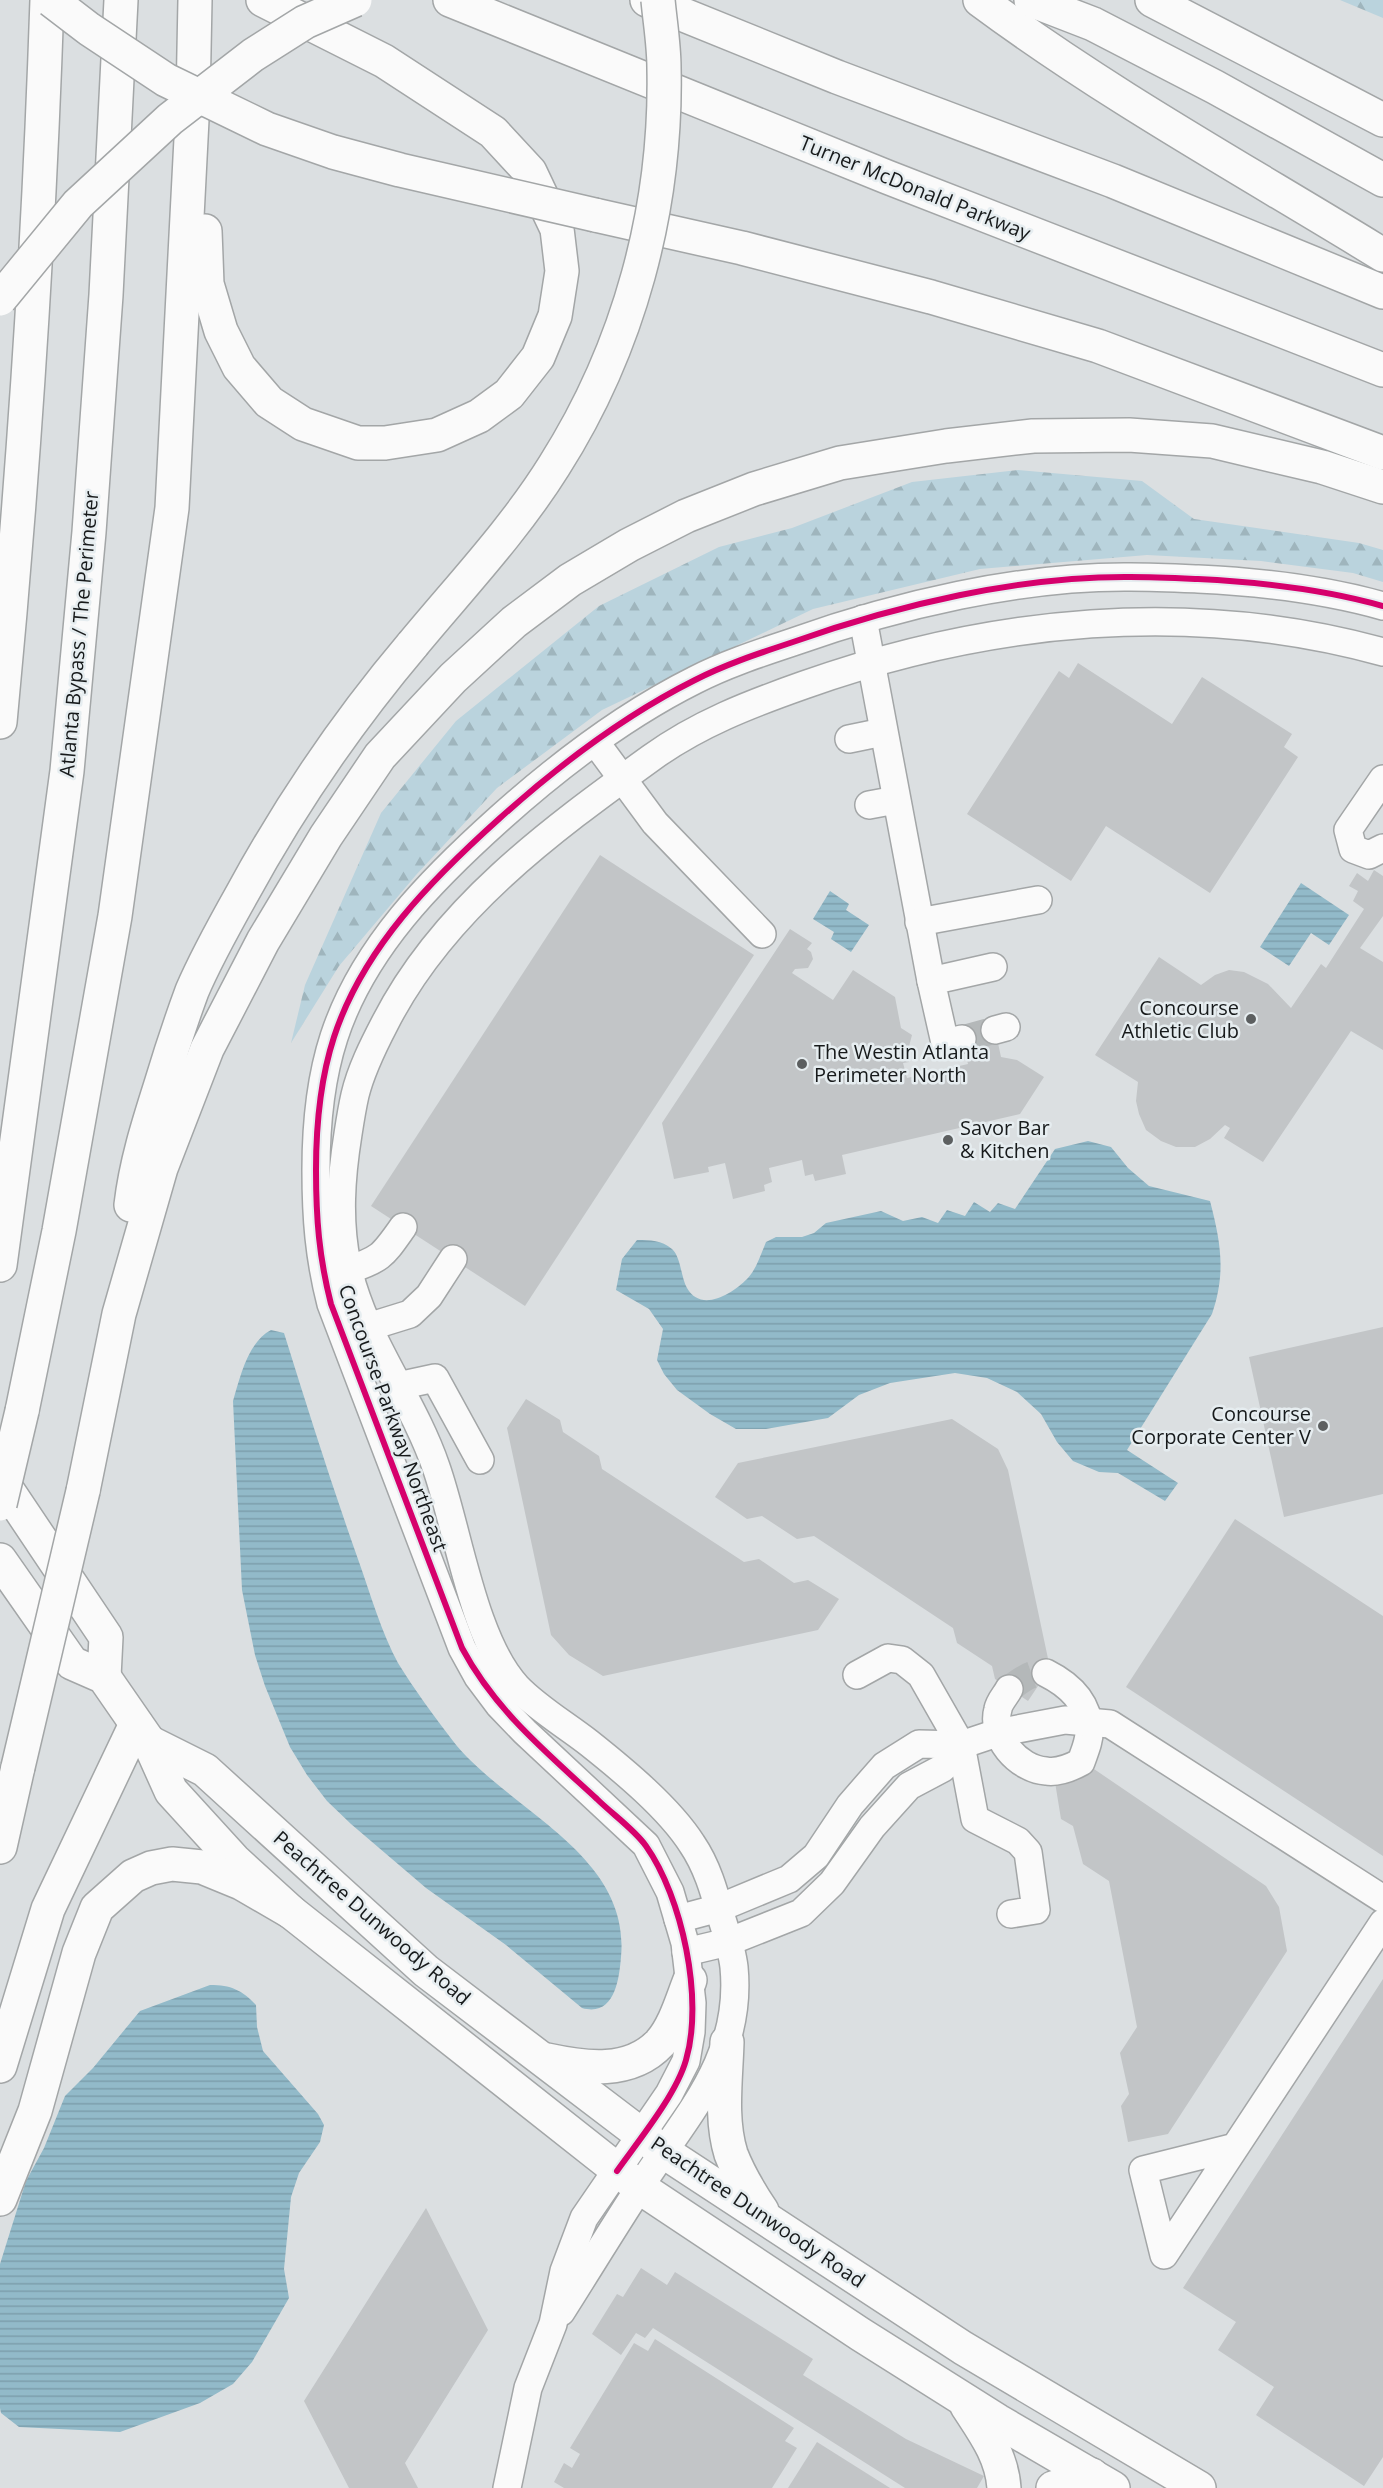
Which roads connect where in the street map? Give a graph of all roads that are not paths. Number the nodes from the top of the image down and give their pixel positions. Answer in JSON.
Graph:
{"nodes":[{"id":1,"x":49,"y":0,"type":"edge"},
{"id":2,"x":121,"y":0,"type":"edge"},
{"id":3,"x":263,"y":0,"type":"edge"},
{"id":4,"x":355,"y":0,"type":"edge"},
{"id":5,"x":450,"y":0,"type":"edge"},
{"id":6,"x":646,"y":0,"type":"edge"},
{"id":7,"x":658,"y":0,"type":"edge"},
{"id":8,"x":980,"y":0,"type":"edge"},
{"id":9,"x":1031,"y":0,"type":"edge"},
{"id":10,"x":1152,"y":0,"type":"edge"},
{"id":11,"x":195,"y":4,"type":"edge"},
{"id":12,"x":193,"y":100,"type":"junction"},
{"id":13,"x":1383,"y":120,"type":"edge"},
{"id":14,"x":1383,"y":180,"type":"edge"},
{"id":15,"x":1383,"y":255,"type":"edge"},
{"id":16,"x":1383,"y":292,"type":"edge"},
{"id":17,"x":0,"y":299,"type":"edge"},
{"id":18,"x":1383,"y":370,"type":"edge"},
{"id":19,"x":1383,"y":453,"type":"edge"},
{"id":20,"x":1383,"y":487,"type":"edge"},
{"id":21,"x":1383,"y":606,"type":"edge"},
{"id":22,"x":863,"y":619,"type":"junction"},
{"id":23,"x":1383,"y":652,"type":"edge"},
{"id":24,"x":870,"y":663,"type":"junction"},
{"id":25,"x":0,"y":722,"type":"edge"},
{"id":26,"x":883,"y":732,"type":"junction"},
{"id":27,"x":849,"y":739,"type":"dead end"},
{"id":28,"x":596,"y":743,"type":"junction"},
{"id":29,"x":1383,"y":779,"type":"edge"},
{"id":30,"x":621,"y":780,"type":"junction"},
{"id":31,"x":896,"y":800,"type":"junction"},
{"id":32,"x":869,"y":805,"type":"dead end"},
{"id":33,"x":1383,"y":848,"type":"edge"},
{"id":34,"x":1038,"y":900,"type":"dead end"},
{"id":35,"x":919,"y":922,"type":"junction"},
{"id":36,"x":762,"y":934,"type":"dead end"},
{"id":37,"x":993,"y":967,"type":"dead end"},
{"id":38,"x":932,"y":981,"type":"junction"},
{"id":39,"x":962,"y":1039,"type":"tunnel mouth"},
{"id":40,"x":403,"y":1227,"type":"dead end"},
{"id":41,"x":453,"y":1259,"type":"dead end"},
{"id":42,"x":0,"y":1265,"type":"edge"},
{"id":43,"x":348,"y":1270,"type":"junction"},
{"id":44,"x":119,"y":1314,"type":"junction"},
{"id":45,"x":368,"y":1327,"type":"junction"},
{"id":46,"x":398,"y":1386,"type":"junction"},
{"id":47,"x":480,"y":1460,"type":"dead end"},
{"id":48,"x":0,"y":1479,"type":"edge"},
{"id":49,"x":0,"y":1504,"type":"edge"},
{"id":50,"x":0,"y":1560,"type":"edge"},
{"id":51,"x":1046,"y":1673,"type":"dead end"},
{"id":52,"x":857,"y":1676,"type":"dead end"},
{"id":53,"x":104,"y":1677,"type":"junction"},
{"id":54,"x":1009,"y":1689,"type":"tunnel mouth"},
{"id":55,"x":1087,"y":1721,"type":"junction"},
{"id":56,"x":142,"y":1733,"type":"junction"},
{"id":57,"x":997,"y":1733,"type":"junction"},
{"id":58,"x":961,"y":1745,"type":"junction"},
{"id":59,"x":0,"y":1848,"type":"edge"},
{"id":60,"x":1383,"y":1899,"type":"edge"},
{"id":61,"x":719,"y":1908,"type":"junction"},
{"id":62,"x":291,"y":1912,"type":"junction"},
{"id":63,"x":1011,"y":1914,"type":"dead end"},
{"id":64,"x":678,"y":1919,"type":"junction"},
{"id":65,"x":1383,"y":1923,"type":"edge"},
{"id":66,"x":728,"y":1942,"type":"junction"},
{"id":67,"x":688,"y":1966,"type":"junction"},
{"id":68,"x":727,"y":2042,"type":"junction"},
{"id":69,"x":543,"y":2060,"type":"junction"},
{"id":70,"x":0,"y":2066,"type":"edge"},
{"id":71,"x":653,"y":2143,"type":"junction"},
{"id":72,"x":1235,"y":2147,"type":"dead end"},
{"id":73,"x":628,"y":2179,"type":"junction"},
{"id":74,"x":0,"y":2199,"type":"edge"},
{"id":75,"x":768,"y":2220,"type":"junction"},
{"id":76,"x":961,"y":2397,"type":"junction"},
{"id":77,"x":1102,"y":2482,"type":"edge"},
{"id":78,"x":507,"y":2488,"type":"edge"},
{"id":79,"x":1004,"y":2488,"type":"edge"},
{"id":80,"x":1053,"y":2488,"type":"edge"},
{"id":81,"x":1199,"y":2488,"type":"edge"}],
"edges":[{"from":1,"to":19,"type":"main road","bridge":true},
{"from":1,"to":25,"type":"main road"},
{"from":2,"to":42,"type":"main road","name":"Atlanta Bypass / The Perimeter"},
{"from":3,"to":12,"type":"main road"},
{"from":4,"to":17,"type":"main road","bridge":true},
{"from":5,"to":18,"type":"main road","name":"Turner McDonald Parkway"},
{"from":6,"to":16,"type":"main road"},
{"from":7,"to":44,"type":"main road","bridge":true},
{"from":8,"to":15,"type":"main road"},
{"from":9,"to":14,"type":"main road"},
{"from":10,"to":13,"type":"main road"},
{"from":11,"to":12,"type":"main road"},
{"from":12,"to":49,"type":"main road","bridge":true},
{"from":20,"to":44,"type":"main road"},
{"from":21,"to":22,"type":"street","name":"Concourse Parkway Northeast"},
{"from":22,"to":24,"type":"street"},
{"from":22,"to":28,"type":"street","name":"Concourse Parkway Northeast"},
{"from":23,"to":24,"type":"street","name":"Concourse Parkway Northeast"},
{"from":24,"to":26,"type":"street"},
{"from":24,"to":30,"type":"street","name":"Concourse Parkway Northeast"},
{"from":26,"to":27,"type":"street"},
{"from":26,"to":31,"type":"street"},
{"from":28,"to":30,"type":"street"},
{"from":28,"to":64,"type":"street","name":"Concourse Parkway Northeast"},
{"from":29,"to":33,"type":"street"},
{"from":30,"to":36,"type":"street"},
{"from":30,"to":43,"type":"street","name":"Concourse Parkway Northeast"},
{"from":31,"to":32,"type":"street"},
{"from":31,"to":35,"type":"street"},
{"from":34,"to":35,"type":"street"},
{"from":35,"to":38,"type":"street"},
{"from":37,"to":38,"type":"street"},
{"from":38,"to":39,"type":"street"},
{"from":40,"to":43,"type":"street"},
{"from":41,"to":45,"type":"street"},
{"from":43,"to":45,"type":"street","name":"Concourse Parkway Northeast"},
{"from":44,"to":59,"type":"main road","bridge":true},
{"from":45,"to":46,"type":"street","name":"Concourse Parkway Northeast"},
{"from":46,"to":47,"type":"street"},
{"from":46,"to":61,"type":"street","name":"Concourse Parkway Northeast"},
{"from":48,"to":53,"type":"main road"},
{"from":50,"to":53,"type":"main road"},
{"from":51,"to":55,"type":"street"},
{"from":52,"to":58,"type":"street"},
{"from":53,"to":56,"type":"main road","name":"Peachtree Dunwoody Road"},
{"from":54,"to":57,"type":"street"},
{"from":55,"to":57,"type":"street"},
{"from":55,"to":57,"type":"street"},
{"from":55,"to":60,"type":"street"},
{"from":56,"to":62,"type":"main road","name":"Peachtree Dunwoody Road"},
{"from":56,"to":69,"type":"main road","name":"Peachtree Dunwoody Road"},
{"from":56,"to":70,"type":"main road"},
{"from":57,"to":58,"type":"street"},
{"from":58,"to":61,"type":"street"},
{"from":58,"to":63,"type":"street"},
{"from":58,"to":66,"type":"street"},
{"from":61,"to":64,"type":"street"},
{"from":61,"to":66,"type":"street","name":"Concourse Parkway Northeast"},
{"from":62,"to":73,"type":"main road","name":"Peachtree Dunwoody Road"},
{"from":62,"to":74,"type":"main road"},
{"from":64,"to":67,"type":"street","name":"Concourse Parkway Northeast"},
{"from":65,"to":72,"type":"street"},
{"from":66,"to":67,"type":"street"},
{"from":66,"to":68,"type":"street","name":"Concourse Parkway Northeast"},
{"from":67,"to":69,"type":"main road"},
{"from":67,"to":71,"type":"street","name":"Concourse Parkway Northeast"},
{"from":68,"to":71,"type":"street","name":"Concourse Parkway Northeast"},
{"from":68,"to":75,"type":"main road"},
{"from":69,"to":71,"type":"main road","name":"Peachtree Dunwoody Road"},
{"from":71,"to":73,"type":"street","name":"Concourse Parkway Northeast"},
{"from":71,"to":75,"type":"main road","name":"Peachtree Dunwoody Road"},
{"from":73,"to":76,"type":"main road","name":"Peachtree Dunwoody Road"},
{"from":73,"to":78,"type":"street","name":"Concourse Parkway Northeast"},
{"from":75,"to":81,"type":"main road","name":"Peachtree Dunwoody Road"},
{"from":76,"to":77,"type":"main road","name":"Peachtree Dunwoody Road"},
{"from":76,"to":79,"type":"main road"},
{"from":77,"to":80,"type":"main road"}]}
